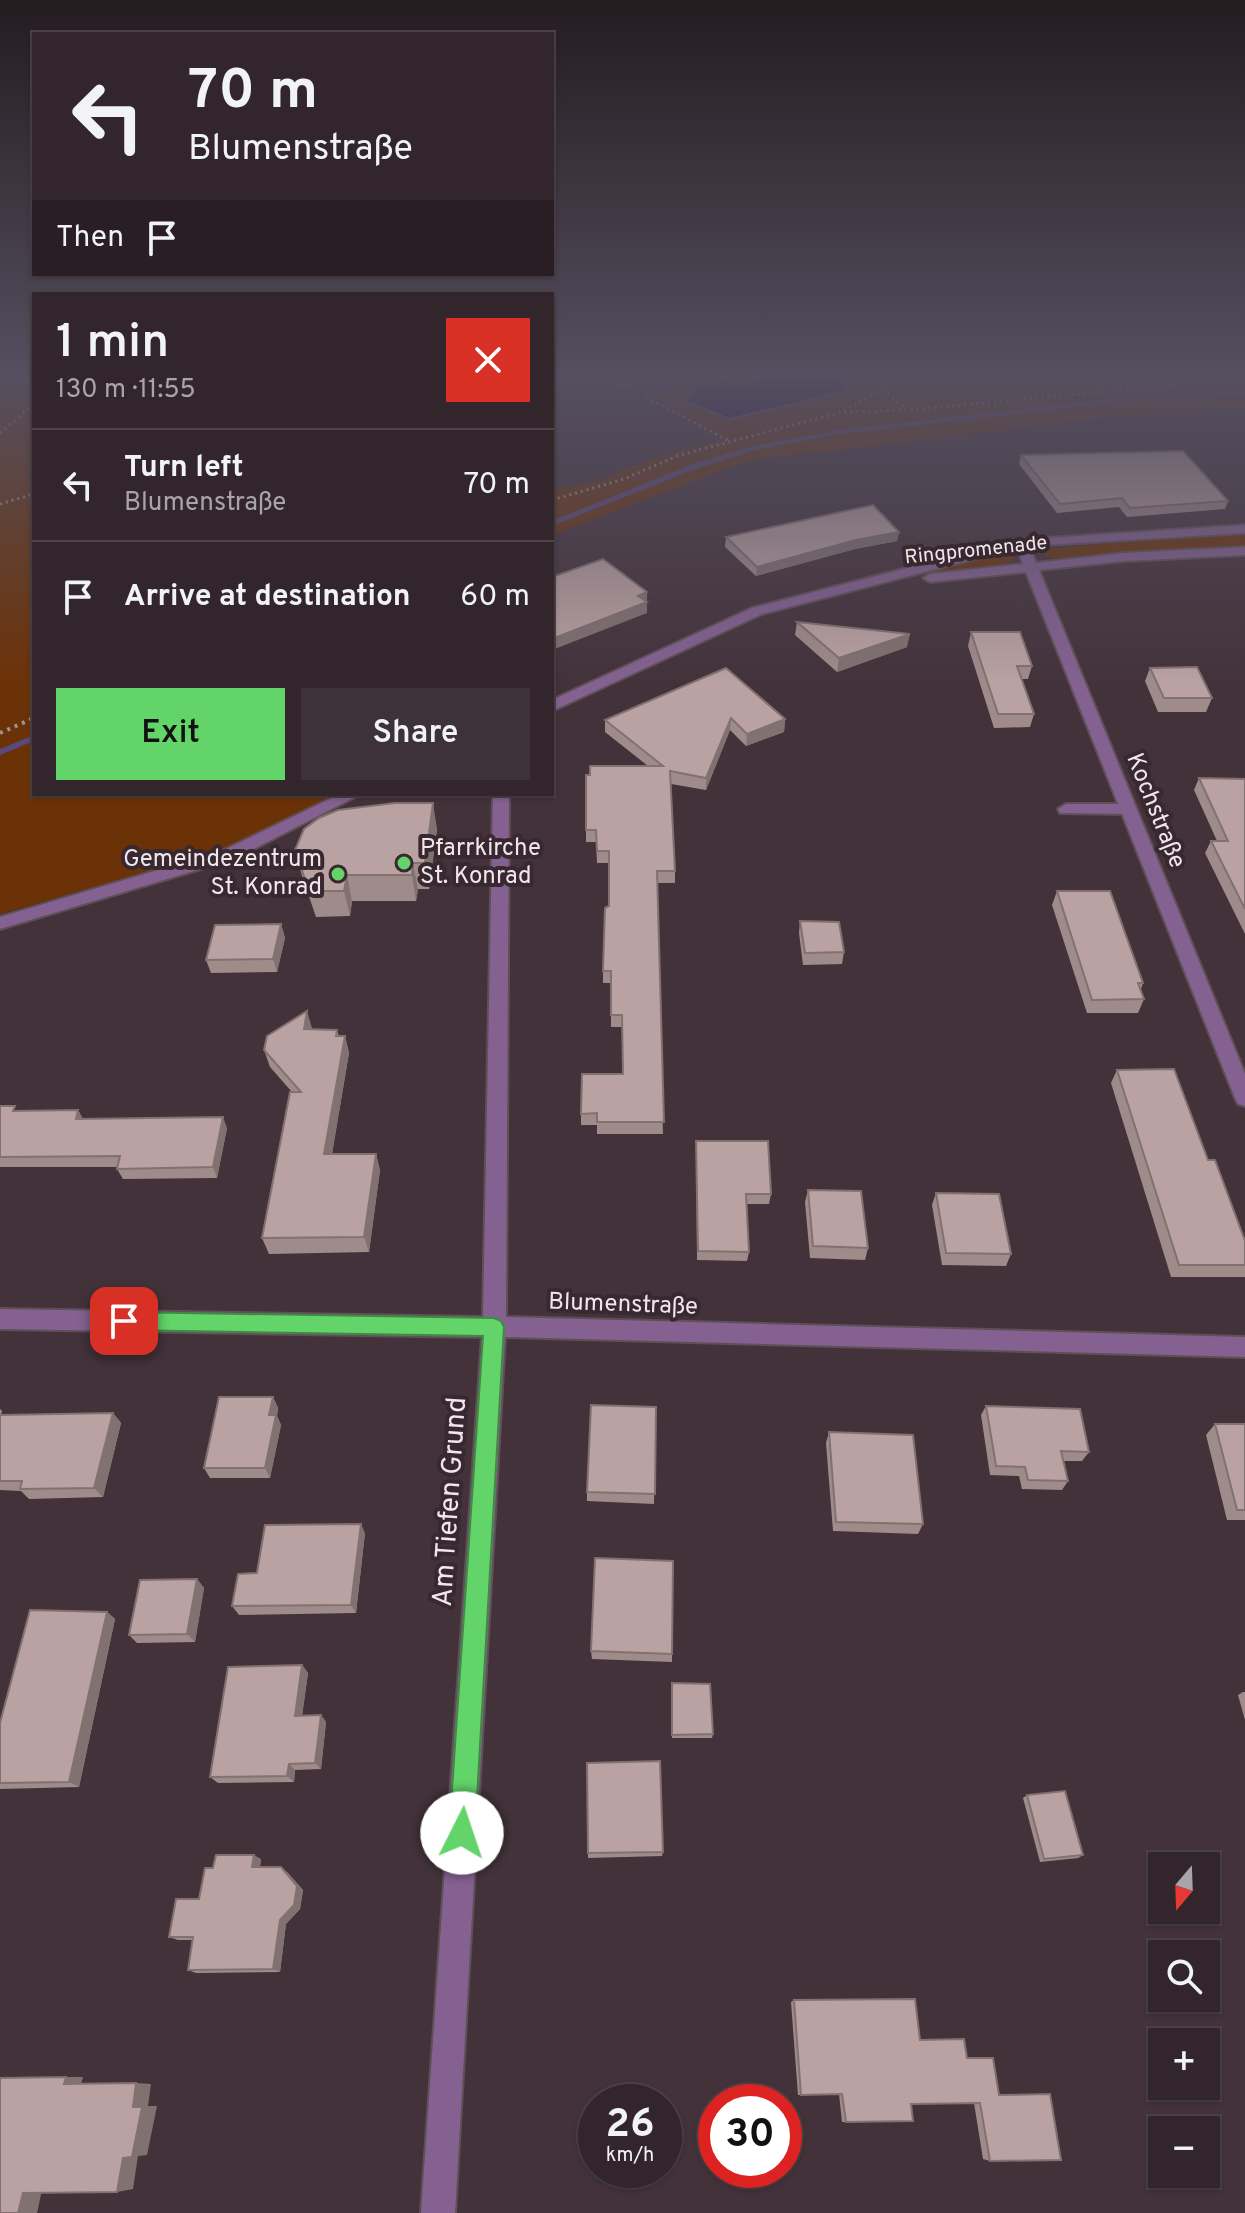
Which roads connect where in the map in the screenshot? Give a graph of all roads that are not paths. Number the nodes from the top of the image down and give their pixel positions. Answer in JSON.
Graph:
{"nodes":[{"id":1,"x":1245,"y":529,"type":"edge"},
{"id":2,"x":1021,"y":543,"type":"junction"},
{"id":3,"x":1245,"y":551,"type":"edge"},
{"id":4,"x":1031,"y":567,"type":"junction"},
{"id":5,"x":855,"y":588,"type":"junction"},
{"id":6,"x":554,"y":705,"type":"edge"},
{"id":7,"x":349,"y":796,"type":"edge"},
{"id":8,"x":501,"y":796,"type":"edge"},
{"id":9,"x":1066,"y":809,"type":"dead end"},
{"id":10,"x":1129,"y":809,"type":"junction"},
{"id":11,"x":0,"y":923,"type":"edge"},
{"id":12,"x":1245,"y":1098,"type":"edge"},
{"id":13,"x":0,"y":1319,"type":"edge"},
{"id":14,"x":494,"y":1327,"type":"junction"},
{"id":15,"x":1245,"y":1347,"type":"edge"},
{"id":16,"x":438,"y":2213,"type":"edge"}],
"edges":[{"from":1,"to":2,"type":"street","name":"Ringpromenade"},
{"from":2,"to":4,"type":"street","name":"Kochstraße"},
{"from":2,"to":5,"type":"street","name":"Ringpromenade"},
{"from":3,"to":4,"type":"street","name":"Ringpromenade"},
{"from":4,"to":5,"type":"street","name":"Ringpromenade"},
{"from":4,"to":10,"type":"street","name":"Kochstraße"},
{"from":5,"to":6,"type":"street","name":"Ringpromenade"},
{"from":7,"to":11,"type":"street"},
{"from":8,"to":14,"type":"street","name":"Am Tiefen Grund"},
{"from":9,"to":10,"type":"street"},
{"from":10,"to":12,"type":"street","name":"Kochstraße"},
{"from":13,"to":14,"type":"street","name":"Blumenstraße"},
{"from":14,"to":15,"type":"street","name":"Blumenstraße"},
{"from":14,"to":16,"type":"street","name":"Am Tiefen Grund"}]}
